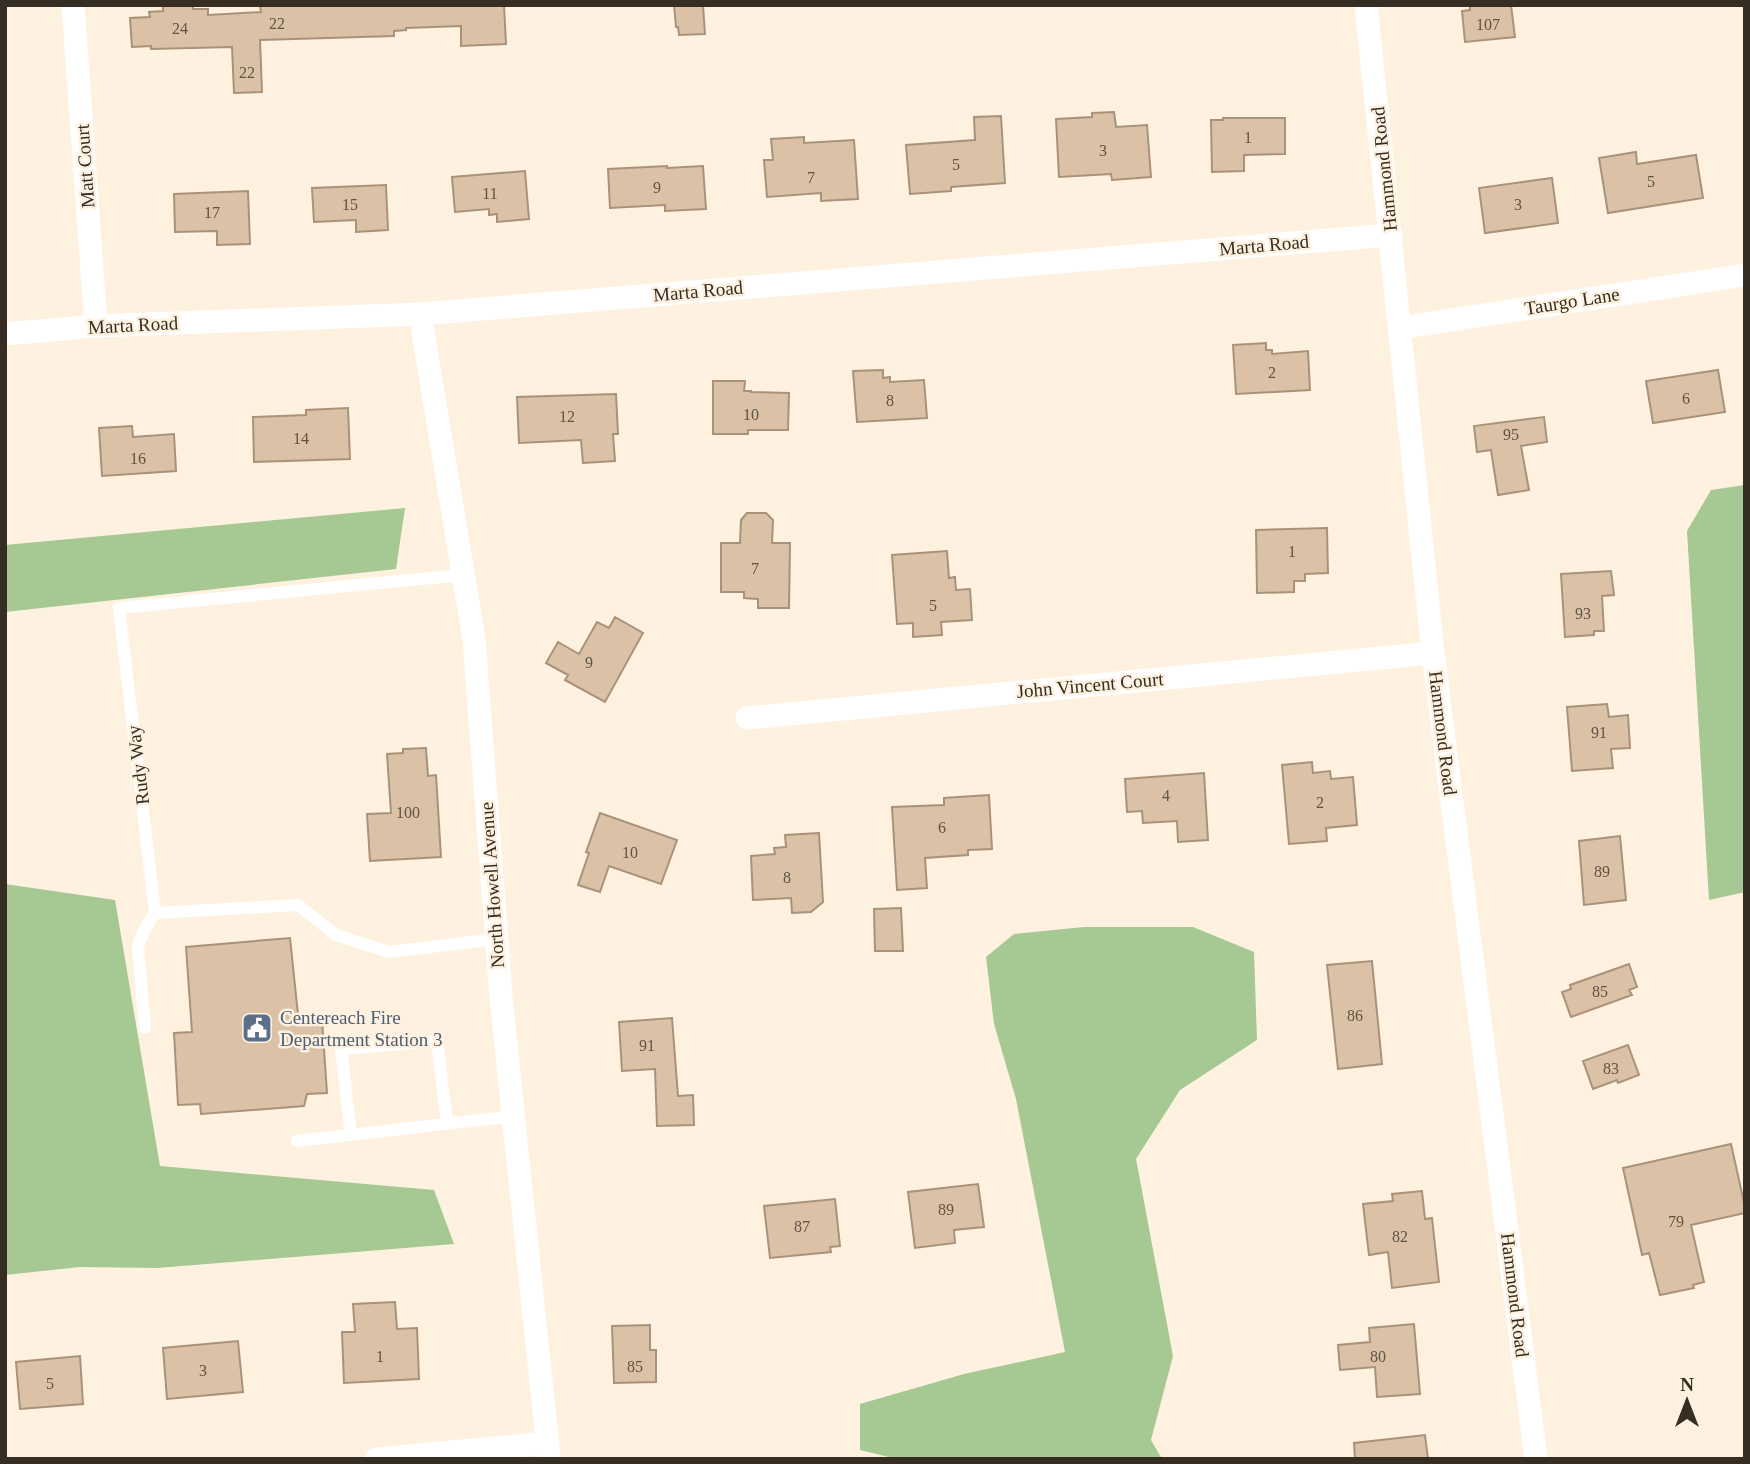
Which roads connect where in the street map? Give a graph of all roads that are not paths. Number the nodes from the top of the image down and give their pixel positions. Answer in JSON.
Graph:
{"nodes":[{"id":1,"x":73,"y":5,"type":"edge"},
{"id":2,"x":1366,"y":5,"type":"edge"},
{"id":3,"x":1391,"y":235,"type":"junction"},
{"id":4,"x":1745,"y":275,"type":"edge"},
{"id":5,"x":420,"y":314,"type":"junction"},
{"id":6,"x":96,"y":326,"type":"junction"},
{"id":7,"x":1399,"y":328,"type":"junction"},
{"id":8,"x":5,"y":334,"type":"edge"},
{"id":9,"x":463,"y":575,"type":"junction"},
{"id":10,"x":1433,"y":653,"type":"junction"},
{"id":11,"x":747,"y":718,"type":"dead end"},
{"id":12,"x":155,"y":912,"type":"junction"},
{"id":13,"x":496,"y":939,"type":"junction"},
{"id":14,"x":145,"y":1028,"type":"dead end"},
{"id":15,"x":514,"y":1116,"type":"junction"},
{"id":16,"x":447,"y":1124,"type":"junction"},
{"id":17,"x":351,"y":1135,"type":"junction"},
{"id":18,"x":297,"y":1141,"type":"dead end"},
{"id":19,"x":549,"y":1451,"type":"edge"},
{"id":20,"x":376,"y":1459,"type":"edge"},
{"id":21,"x":1536,"y":1459,"type":"edge"}],
"edges":[{"from":1,"to":6,"type":"street","name":"Matt Court"},
{"from":2,"to":3,"type":"street","name":"Hammond Road"},
{"from":3,"to":5,"type":"street","name":"Marta Road"},
{"from":3,"to":7,"type":"street","name":"Hammond Road"},
{"from":4,"to":7,"type":"street","name":"Taurgo Lane"},
{"from":5,"to":6,"type":"street","name":"Marta Road"},
{"from":5,"to":9,"type":"street","name":"North Howell Avenue"},
{"from":6,"to":8,"type":"street","name":"Marta Road"},
{"from":7,"to":10,"type":"street","name":"Hammond Road"},
{"from":9,"to":12,"type":"lane","name":"Rudy Way"},
{"from":9,"to":13,"type":"street","name":"North Howell Avenue"},
{"from":10,"to":11,"type":"street","name":"John Vincent Court"},
{"from":10,"to":21,"type":"street","name":"Hammond Road"},
{"from":12,"to":13,"type":"lane"},
{"from":12,"to":14,"type":"lane"},
{"from":13,"to":15,"type":"street","name":"North Howell Avenue"},
{"from":15,"to":16,"type":"lane"},
{"from":15,"to":19,"type":"street","name":"North Howell Avenue"},
{"from":16,"to":17,"type":"lane"},
{"from":16,"to":17,"type":"lane"},
{"from":17,"to":18,"type":"lane"},
{"from":19,"to":20,"type":"street"}]}
